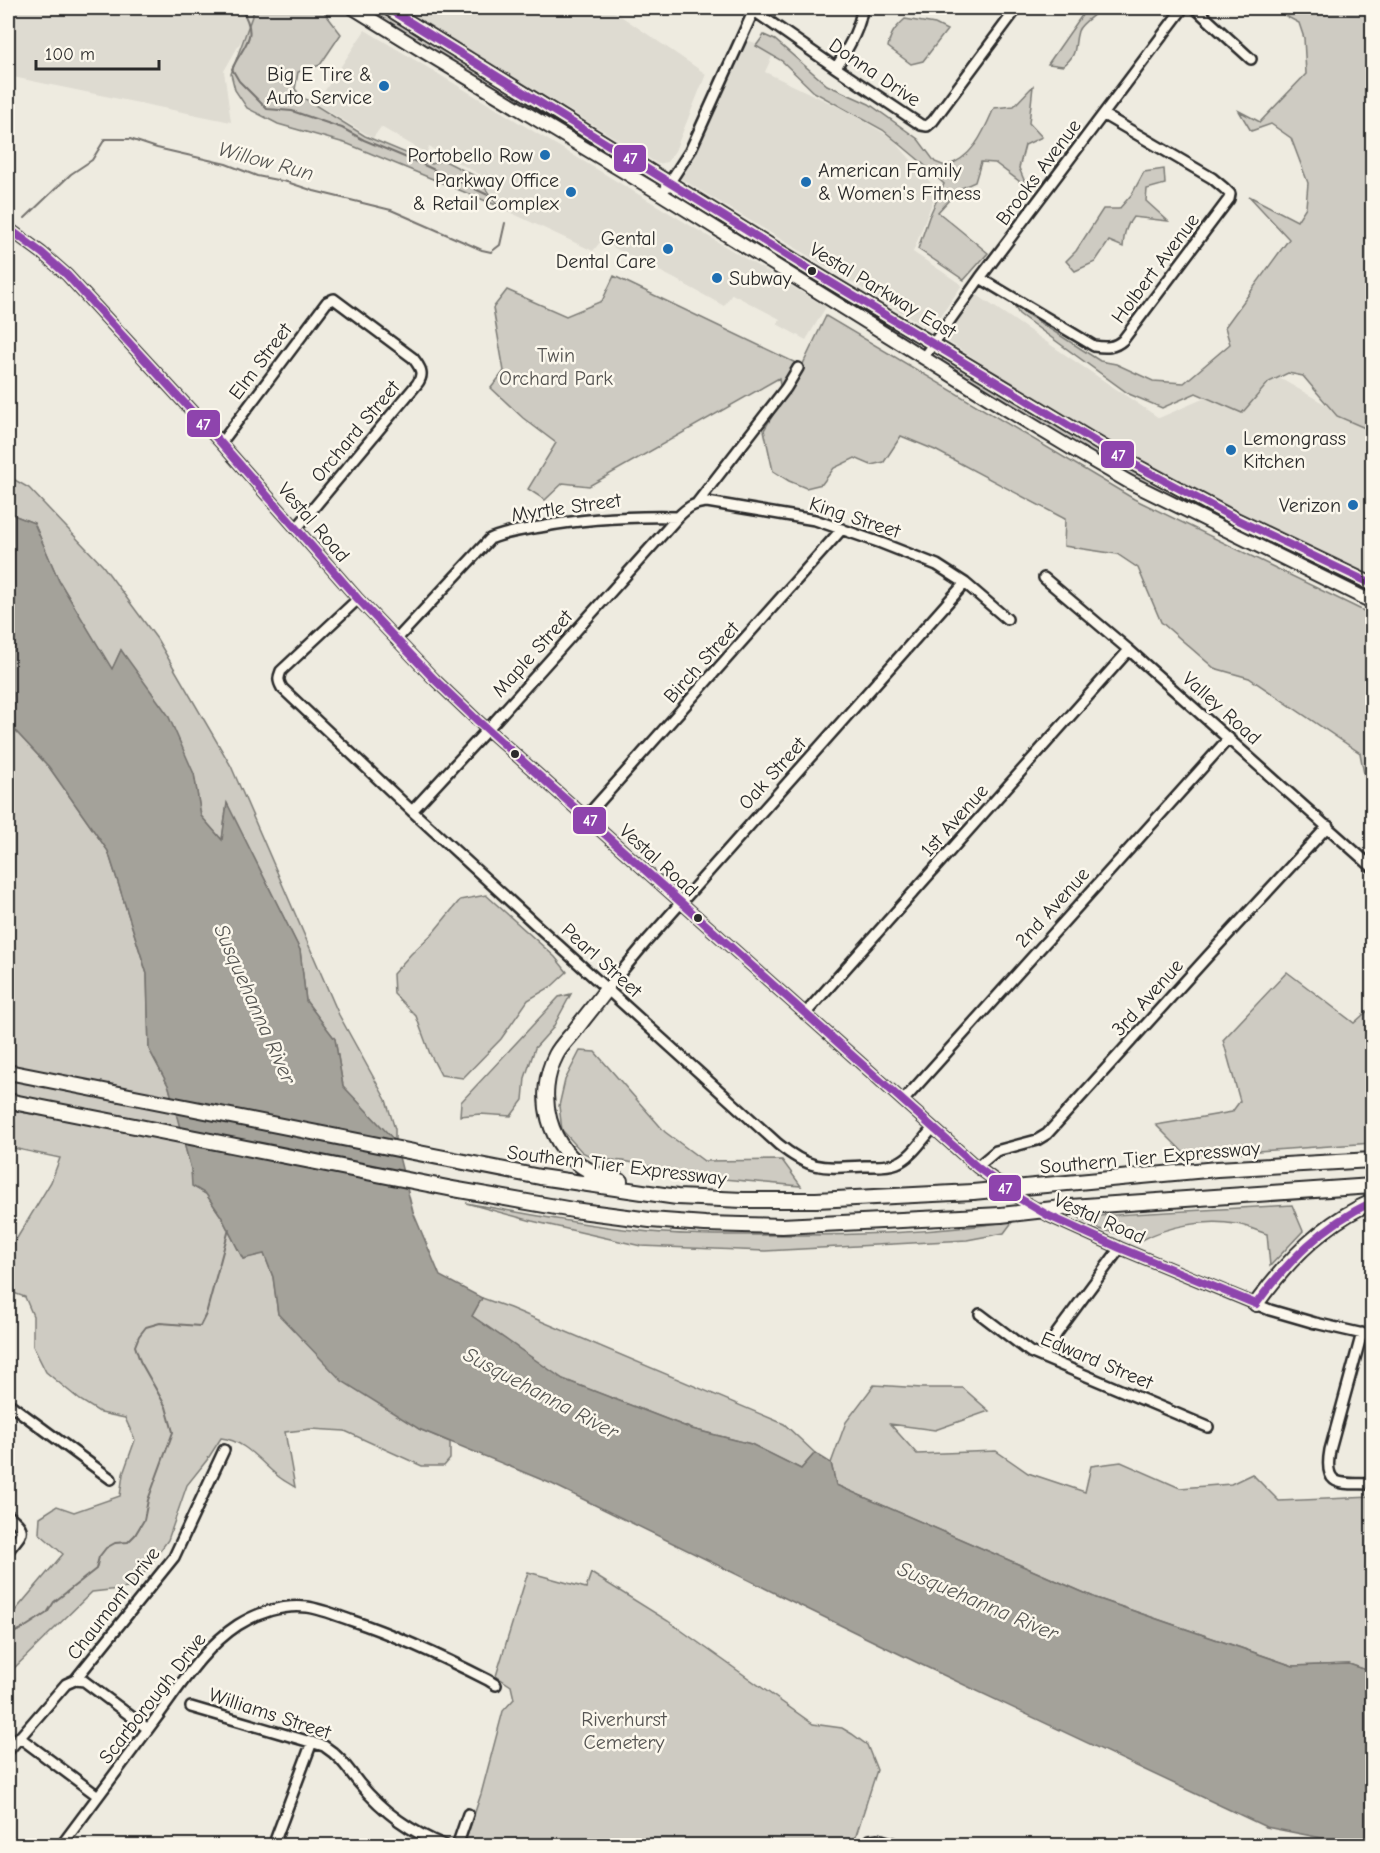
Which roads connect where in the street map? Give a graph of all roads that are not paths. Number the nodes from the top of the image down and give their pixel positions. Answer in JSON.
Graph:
{"nodes":[{"id":1,"x":353,"y":8,"type":"edge"},
{"id":2,"x":387,"y":8,"type":"edge"},
{"id":3,"x":862,"y":8,"type":"edge"},
{"id":4,"x":1017,"y":8,"type":"edge"},
{"id":5,"x":1183,"y":8,"type":"edge"},
{"id":6,"x":1195,"y":8,"type":"edge"},
{"id":7,"x":752,"y":9,"type":"edge"},
{"id":8,"x":1251,"y":58,"type":"dead end"},
{"id":9,"x":836,"y":68,"type":"junction"},
{"id":10,"x":1104,"y":115,"type":"junction"},
{"id":11,"x":670,"y":182,"type":"junction"},
{"id":12,"x":661,"y":194,"type":"junction"},
{"id":13,"x":8,"y":228,"type":"edge"},
{"id":14,"x":980,"y":278,"type":"junction"},
{"id":15,"x":327,"y":302,"type":"joint"},
{"id":16,"x":934,"y":344,"type":"junction"},
{"id":17,"x":923,"y":358,"type":"junction"},
{"id":18,"x":798,"y":368,"type":"dead end"},
{"id":19,"x":221,"y":443,"type":"junction"},
{"id":20,"x":696,"y":502,"type":"junction"},
{"id":21,"x":678,"y":517,"type":"junction"},
{"id":22,"x":296,"y":529,"type":"junction"},
{"id":23,"x":842,"y":529,"type":"junction"},
{"id":24,"x":1044,"y":578,"type":"dead end"},
{"id":25,"x":965,"y":583,"type":"junction"},
{"id":26,"x":1372,"y":584,"type":"edge"},
{"id":27,"x":358,"y":599,"type":"junction"},
{"id":28,"x":1372,"y":602,"type":"edge"},
{"id":29,"x":1007,"y":619,"type":"dead end"},
{"id":30,"x":396,"y":640,"type":"junction"},
{"id":31,"x":1129,"y":650,"type":"junction"},
{"id":32,"x":487,"y":730,"type":"junction"},
{"id":33,"x":1228,"y":738,"type":"junction"},
{"id":34,"x":412,"y":811,"type":"junction"},
{"id":35,"x":585,"y":818,"type":"junction"},
{"id":36,"x":1328,"y":826,"type":"junction"},
{"id":37,"x":1372,"y":867,"type":"edge"},
{"id":38,"x":680,"y":903,"type":"junction"},
{"id":39,"x":607,"y":990,"type":"junction"},
{"id":40,"x":805,"y":1014,"type":"junction"},
{"id":41,"x":8,"y":1072,"type":"edge"},
{"id":42,"x":8,"y":1101,"type":"edge"},
{"id":43,"x":903,"y":1101,"type":"junction"},
{"id":44,"x":933,"y":1128,"type":"junction"},
{"id":45,"x":1372,"y":1160,"type":"edge"},
{"id":46,"x":977,"y":1167,"type":"junction"},
{"id":47,"x":1372,"y":1186,"type":"edge"},
{"id":48,"x":677,"y":1197,"type":"junction"},
{"id":49,"x":1372,"y":1202,"type":"edge"},
{"id":50,"x":1120,"y":1248,"type":"junction"},
{"id":51,"x":1256,"y":1304,"type":"junction"},
{"id":52,"x":980,"y":1314,"type":"dead end"},
{"id":53,"x":1362,"y":1333,"type":"junction"},
{"id":54,"x":1372,"y":1336,"type":"edge"},
{"id":55,"x":1043,"y":1357,"type":"junction"},
{"id":56,"x":8,"y":1403,"type":"edge"},
{"id":57,"x":1208,"y":1427,"type":"dead end"},
{"id":58,"x":224,"y":1449,"type":"dead end"},
{"id":59,"x":111,"y":1479,"type":"dead end"},
{"id":60,"x":1372,"y":1484,"type":"edge"},
{"id":61,"x":8,"y":1515,"type":"edge"},
{"id":62,"x":8,"y":1551,"type":"edge"},
{"id":63,"x":75,"y":1680,"type":"junction"},
{"id":64,"x":495,"y":1685,"type":"dead end"},
{"id":65,"x":191,"y":1707,"type":"dead end"},
{"id":66,"x":148,"y":1729,"type":"junction"},
{"id":67,"x":19,"y":1737,"type":"junction"},
{"id":68,"x":312,"y":1742,"type":"junction"},
{"id":69,"x":8,"y":1751,"type":"edge"},
{"id":70,"x":98,"y":1796,"type":"junction"},
{"id":71,"x":468,"y":1814,"type":"dead end"},
{"id":72,"x":868,"y":1842,"type":"edge"},
{"id":73,"x":61,"y":1845,"type":"edge"},
{"id":74,"x":273,"y":1845,"type":"edge"},
{"id":75,"x":446,"y":1845,"type":"edge"},
{"id":76,"x":457,"y":1845,"type":"edge"},
{"id":77,"x":902,"y":1845,"type":"edge"}],
"edges":[{"from":1,"to":12,"type":"main road","name":"Vestal Parkway East"},
{"from":2,"to":11,"type":"main road","name":"Vestal Parkway East"},
{"from":3,"to":9,"type":"street"},
{"from":4,"to":9,"type":"street","name":"Donna Drive"},
{"from":5,"to":10,"type":"street","name":"Brooks Avenue"},
{"from":6,"to":8,"type":"street"},
{"from":7,"to":9,"type":"street","name":"Donna Drive"},
{"from":7,"to":11,"type":"street"},
{"from":10,"to":14,"type":"street","name":"Brooks Avenue"},
{"from":10,"to":14,"type":"street","name":"Holbert Avenue"},
{"from":11,"to":12,"type":"street"},
{"from":11,"to":16,"type":"main road","name":"Vestal Parkway East"},
{"from":12,"to":17,"type":"main road","name":"Vestal Parkway East"},
{"from":13,"to":19,"type":"street","name":"Vestal Road"},
{"from":14,"to":16,"type":"street","name":"Brooks Avenue"},
{"from":15,"to":19,"type":"street","name":"Elm Street"},
{"from":15,"to":22,"type":"street","name":"Orchard Street"},
{"from":16,"to":17,"type":"street","name":"Brooks Avenue"},
{"from":16,"to":26,"type":"main road","name":"Vestal Parkway East"},
{"from":17,"to":28,"type":"main road","name":"Vestal Parkway East"},
{"from":18,"to":20,"type":"street"},
{"from":19,"to":22,"type":"street","name":"Vestal Road"},
{"from":20,"to":21,"type":"street"},
{"from":20,"to":23,"type":"street","name":"King Street"},
{"from":21,"to":30,"type":"street","name":"Myrtle Street"},
{"from":21,"to":32,"type":"street","name":"Maple Street"},
{"from":22,"to":27,"type":"street","name":"Vestal Road"},
{"from":23,"to":25,"type":"street","name":"King Street"},
{"from":23,"to":35,"type":"street","name":"Birch Street"},
{"from":24,"to":31,"type":"street","name":"Valley Road"},
{"from":25,"to":29,"type":"street","name":"King Street"},
{"from":25,"to":38,"type":"street","name":"Oak Street"},
{"from":27,"to":30,"type":"street","name":"Vestal Road"},
{"from":27,"to":34,"type":"street","name":"Pearl Street"},
{"from":30,"to":32,"type":"street","name":"Vestal Road"},
{"from":31,"to":33,"type":"street","name":"Valley Road"},
{"from":31,"to":40,"type":"street","name":"1st Avenue"},
{"from":32,"to":34,"type":"street","name":"Maple Street"},
{"from":32,"to":35,"type":"street","name":"Vestal Road"},
{"from":33,"to":36,"type":"street","name":"Valley Road"},
{"from":33,"to":43,"type":"street","name":"2nd Avenue"},
{"from":34,"to":39,"type":"street","name":"Pearl Street"},
{"from":35,"to":38,"type":"street","name":"Vestal Road"},
{"from":36,"to":37,"type":"street","name":"Valley Road"},
{"from":36,"to":46,"type":"street","name":"3rd Avenue"},
{"from":38,"to":39,"type":"street","name":"Oak Street"},
{"from":38,"to":40,"type":"street","name":"Vestal Road"},
{"from":39,"to":44,"type":"street","name":"Pearl Street"},
{"from":39,"to":48,"type":"highway"},
{"from":40,"to":43,"type":"street","name":"Vestal Road"},
{"from":41,"to":48,"type":"highway","name":"Southern Tier Expressway"},
{"from":42,"to":47,"type":"highway","bridge":true},
{"from":43,"to":44,"type":"street","name":"Vestal Road"},
{"from":44,"to":46,"type":"street","name":"Vestal Road"},
{"from":45,"to":48,"type":"highway","name":"Southern Tier Expressway","bridge":true},
{"from":46,"to":50,"type":"street","name":"Vestal Road"},
{"from":49,"to":51,"type":"highway"},
{"from":50,"to":51,"type":"street","name":"Vestal Road"},
{"from":50,"to":55,"type":"street"},
{"from":51,"to":53,"type":"street","name":"Vestal Road"},
{"from":52,"to":55,"type":"street","name":"Edward Street"},
{"from":53,"to":54,"type":"street","name":"Vestal Road"},
{"from":53,"to":60,"type":"street"},
{"from":55,"to":57,"type":"street","name":"Edward Street"},
{"from":56,"to":59,"type":"street"},
{"from":58,"to":63,"type":"street","name":"Chaumont Drive"},
{"from":61,"to":62,"type":"street"},
{"from":63,"to":66,"type":"street","name":"Chaumont Drive"},
{"from":63,"to":67,"type":"street","name":"Chaumont Drive"},
{"from":64,"to":66,"type":"street","name":"Scarborough Drive"},
{"from":65,"to":68,"type":"street","name":"Williams Street"},
{"from":66,"to":70,"type":"street","name":"Scarborough Drive"},
{"from":67,"to":69,"type":"street","name":"Chaumont Drive"},
{"from":67,"to":70,"type":"street"},
{"from":68,"to":74,"type":"street"},
{"from":68,"to":75,"type":"street","name":"Williams Street"},
{"from":70,"to":73,"type":"street","name":"Scarborough Drive"},
{"from":71,"to":76,"type":"street"},
{"from":72,"to":77,"type":"street"}]}
